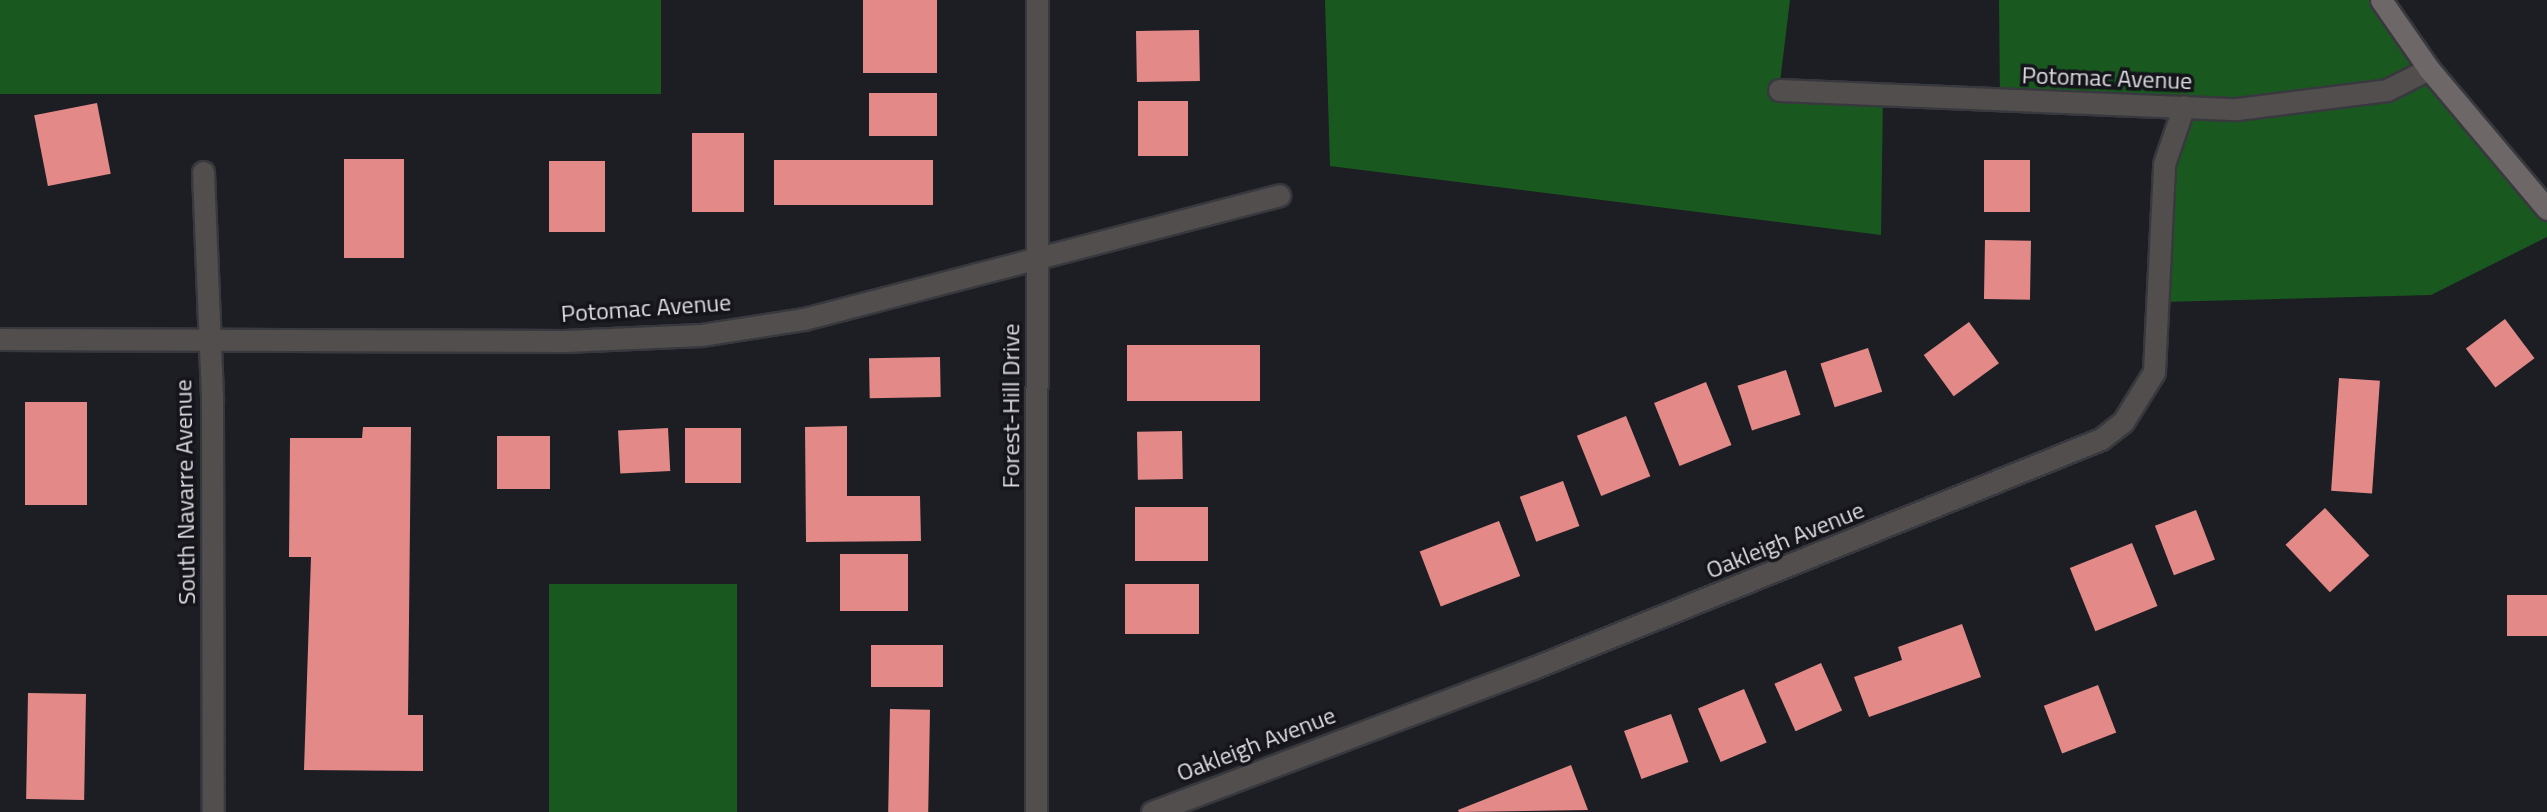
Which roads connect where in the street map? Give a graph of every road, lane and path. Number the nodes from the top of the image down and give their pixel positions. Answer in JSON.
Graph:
{"nodes":[{"id":1,"x":1037,"y":0,"type":"edge"},
{"id":2,"x":2381,"y":0,"type":"edge"},
{"id":3,"x":2429,"y":69,"type":"junction"},
{"id":4,"x":1779,"y":90,"type":"dead end"},
{"id":5,"x":2184,"y":106,"type":"junction"},
{"id":6,"x":203,"y":172,"type":"dead end"},
{"id":7,"x":1279,"y":195,"type":"dead end"},
{"id":8,"x":2547,"y":209,"type":"edge"},
{"id":9,"x":1037,"y":258,"type":"junction"},
{"id":10,"x":0,"y":339,"type":"edge"},
{"id":11,"x":207,"y":340,"type":"junction"},
{"id":12,"x":214,"y":812,"type":"edge"},
{"id":13,"x":1036,"y":812,"type":"edge"},
{"id":14,"x":1152,"y":812,"type":"edge"}],
"edges":[{"from":1,"to":9,"type":"street","name":"Forest-Hill Drive"},
{"from":2,"to":3,"type":"street"},
{"from":3,"to":5,"type":"street","name":"Potomac Avenue"},
{"from":3,"to":8,"type":"street"},
{"from":4,"to":5,"type":"street","name":"Potomac Avenue"},
{"from":5,"to":14,"type":"street","name":"Oakleigh Avenue"},
{"from":6,"to":11,"type":"street","name":"South Navarre Avenue"},
{"from":7,"to":9,"type":"street","name":"Potomac Avenue"},
{"from":9,"to":11,"type":"street","name":"Potomac Avenue"},
{"from":9,"to":13,"type":"street","name":"Forest-Hill Drive"},
{"from":10,"to":11,"type":"street","name":"Potomac Avenue"},
{"from":11,"to":12,"type":"street","name":"South Navarre Avenue"}]}
